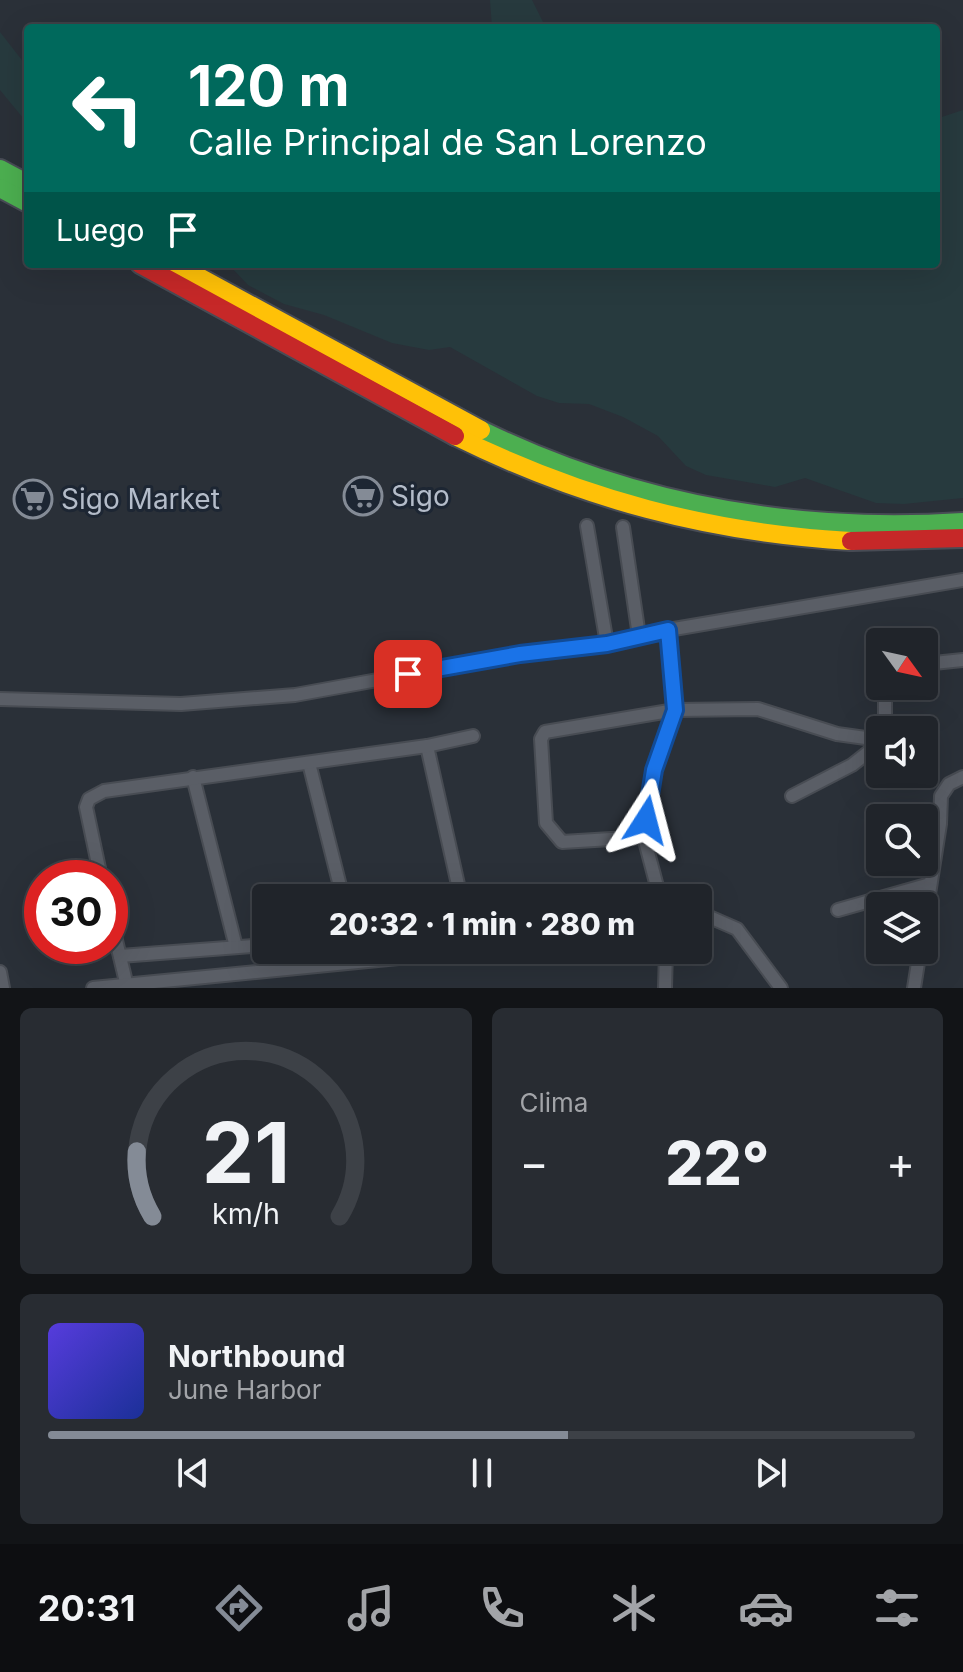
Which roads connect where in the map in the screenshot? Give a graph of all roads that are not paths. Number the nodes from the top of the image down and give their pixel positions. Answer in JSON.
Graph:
{"nodes":[{"id":1,"x":0,"y":169,"type":"edge"},
{"id":2,"x":24,"y":182,"type":"edge"},
{"id":3,"x":0,"y":188,"type":"edge"},
{"id":4,"x":24,"y":201,"type":"edge"},
{"id":5,"x":147,"y":268,"type":"edge"},
{"id":6,"x":182,"y":268,"type":"edge"},
{"id":7,"x":963,"y":522,"type":"edge"},
{"id":8,"x":587,"y":526,"type":"dead end"},
{"id":9,"x":623,"y":527,"type":"dead end"},
{"id":10,"x":963,"y":538,"type":"edge"},
{"id":11,"x":963,"y":580,"type":"edge"},
{"id":12,"x":668,"y":630,"type":"junction"},
{"id":13,"x":639,"y":636,"type":"junction"},
{"id":14,"x":607,"y":644,"type":"junction"},
{"id":15,"x":963,"y":660,"type":"edge"},
{"id":16,"x":938,"y":663,"type":"edge"},
{"id":17,"x":0,"y":699,"type":"edge"},
{"id":18,"x":675,"y":710,"type":"junction"},
{"id":19,"x":473,"y":736,"type":"dead end"},
{"id":20,"x":866,"y":739,"type":"edge"},
{"id":21,"x":427,"y":746,"type":"junction"},
{"id":22,"x":866,"y":754,"type":"edge"},
{"id":23,"x":309,"y":763,"type":"junction"},
{"id":24,"x":193,"y":777,"type":"junction"},
{"id":25,"x":963,"y":777,"type":"edge"},
{"id":26,"x":792,"y":796,"type":"dead end"},
{"id":27,"x":644,"y":837,"type":"junction"},
{"id":28,"x":97,"y":860,"type":"edge"},
{"id":29,"x":339,"y":884,"type":"edge"},
{"id":30,"x":458,"y":884,"type":"edge"},
{"id":31,"x":656,"y":884,"type":"edge"},
{"id":32,"x":930,"y":884,"type":"junction"},
{"id":33,"x":929,"y":892,"type":"edge"},
{"id":34,"x":838,"y":910,"type":"dead end"},
{"id":35,"x":712,"y":918,"type":"edge"},
{"id":36,"x":252,"y":946,"type":"edge"},
{"id":37,"x":236,"y":947,"type":"junction"},
{"id":38,"x":128,"y":955,"type":"edge"},
{"id":39,"x":122,"y":964,"type":"edge"},
{"id":40,"x":325,"y":964,"type":"edge"},
{"id":41,"x":666,"y":964,"type":"edge"},
{"id":42,"x":918,"y":964,"type":"edge"},
{"id":43,"x":0,"y":972,"type":"edge"},
{"id":44,"x":126,"y":982,"type":"junction"},
{"id":45,"x":3,"y":988,"type":"edge"},
{"id":46,"x":93,"y":988,"type":"edge"},
{"id":47,"x":665,"y":988,"type":"edge"},
{"id":48,"x":781,"y":988,"type":"edge"},
{"id":49,"x":914,"y":988,"type":"edge"}],
"edges":[{"from":1,"to":2,"type":"main road"},
{"from":3,"to":4,"type":"main road"},
{"from":5,"to":10,"type":"main road"},
{"from":6,"to":7,"type":"main road"},
{"from":8,"to":14,"type":"street"},
{"from":9,"to":13,"type":"street"},
{"from":11,"to":12,"type":"street"},
{"from":12,"to":13,"type":"street"},
{"from":12,"to":18,"type":"street"},
{"from":13,"to":14,"type":"street"},
{"from":14,"to":17,"type":"street"},
{"from":15,"to":16,"type":"street"},
{"from":18,"to":20,"type":"street"},
{"from":18,"to":27,"type":"street"},
{"from":18,"to":27,"type":"street"},
{"from":19,"to":21,"type":"street"},
{"from":21,"to":23,"type":"street"},
{"from":21,"to":30,"type":"street"},
{"from":22,"to":26,"type":"street"},
{"from":23,"to":24,"type":"street"},
{"from":23,"to":29,"type":"street"},
{"from":24,"to":28,"type":"street"},
{"from":24,"to":37,"type":"street"},
{"from":25,"to":32,"type":"street"},
{"from":27,"to":31,"type":"street"},
{"from":32,"to":33,"type":"street"},
{"from":32,"to":34,"type":"street"},
{"from":35,"to":48,"type":"street"},
{"from":36,"to":37,"type":"street"},
{"from":37,"to":38,"type":"street"},
{"from":39,"to":44,"type":"street"},
{"from":40,"to":44,"type":"street"},
{"from":41,"to":47,"type":"street"},
{"from":42,"to":49,"type":"street"},
{"from":43,"to":45,"type":"street"},
{"from":44,"to":46,"type":"street"}]}
